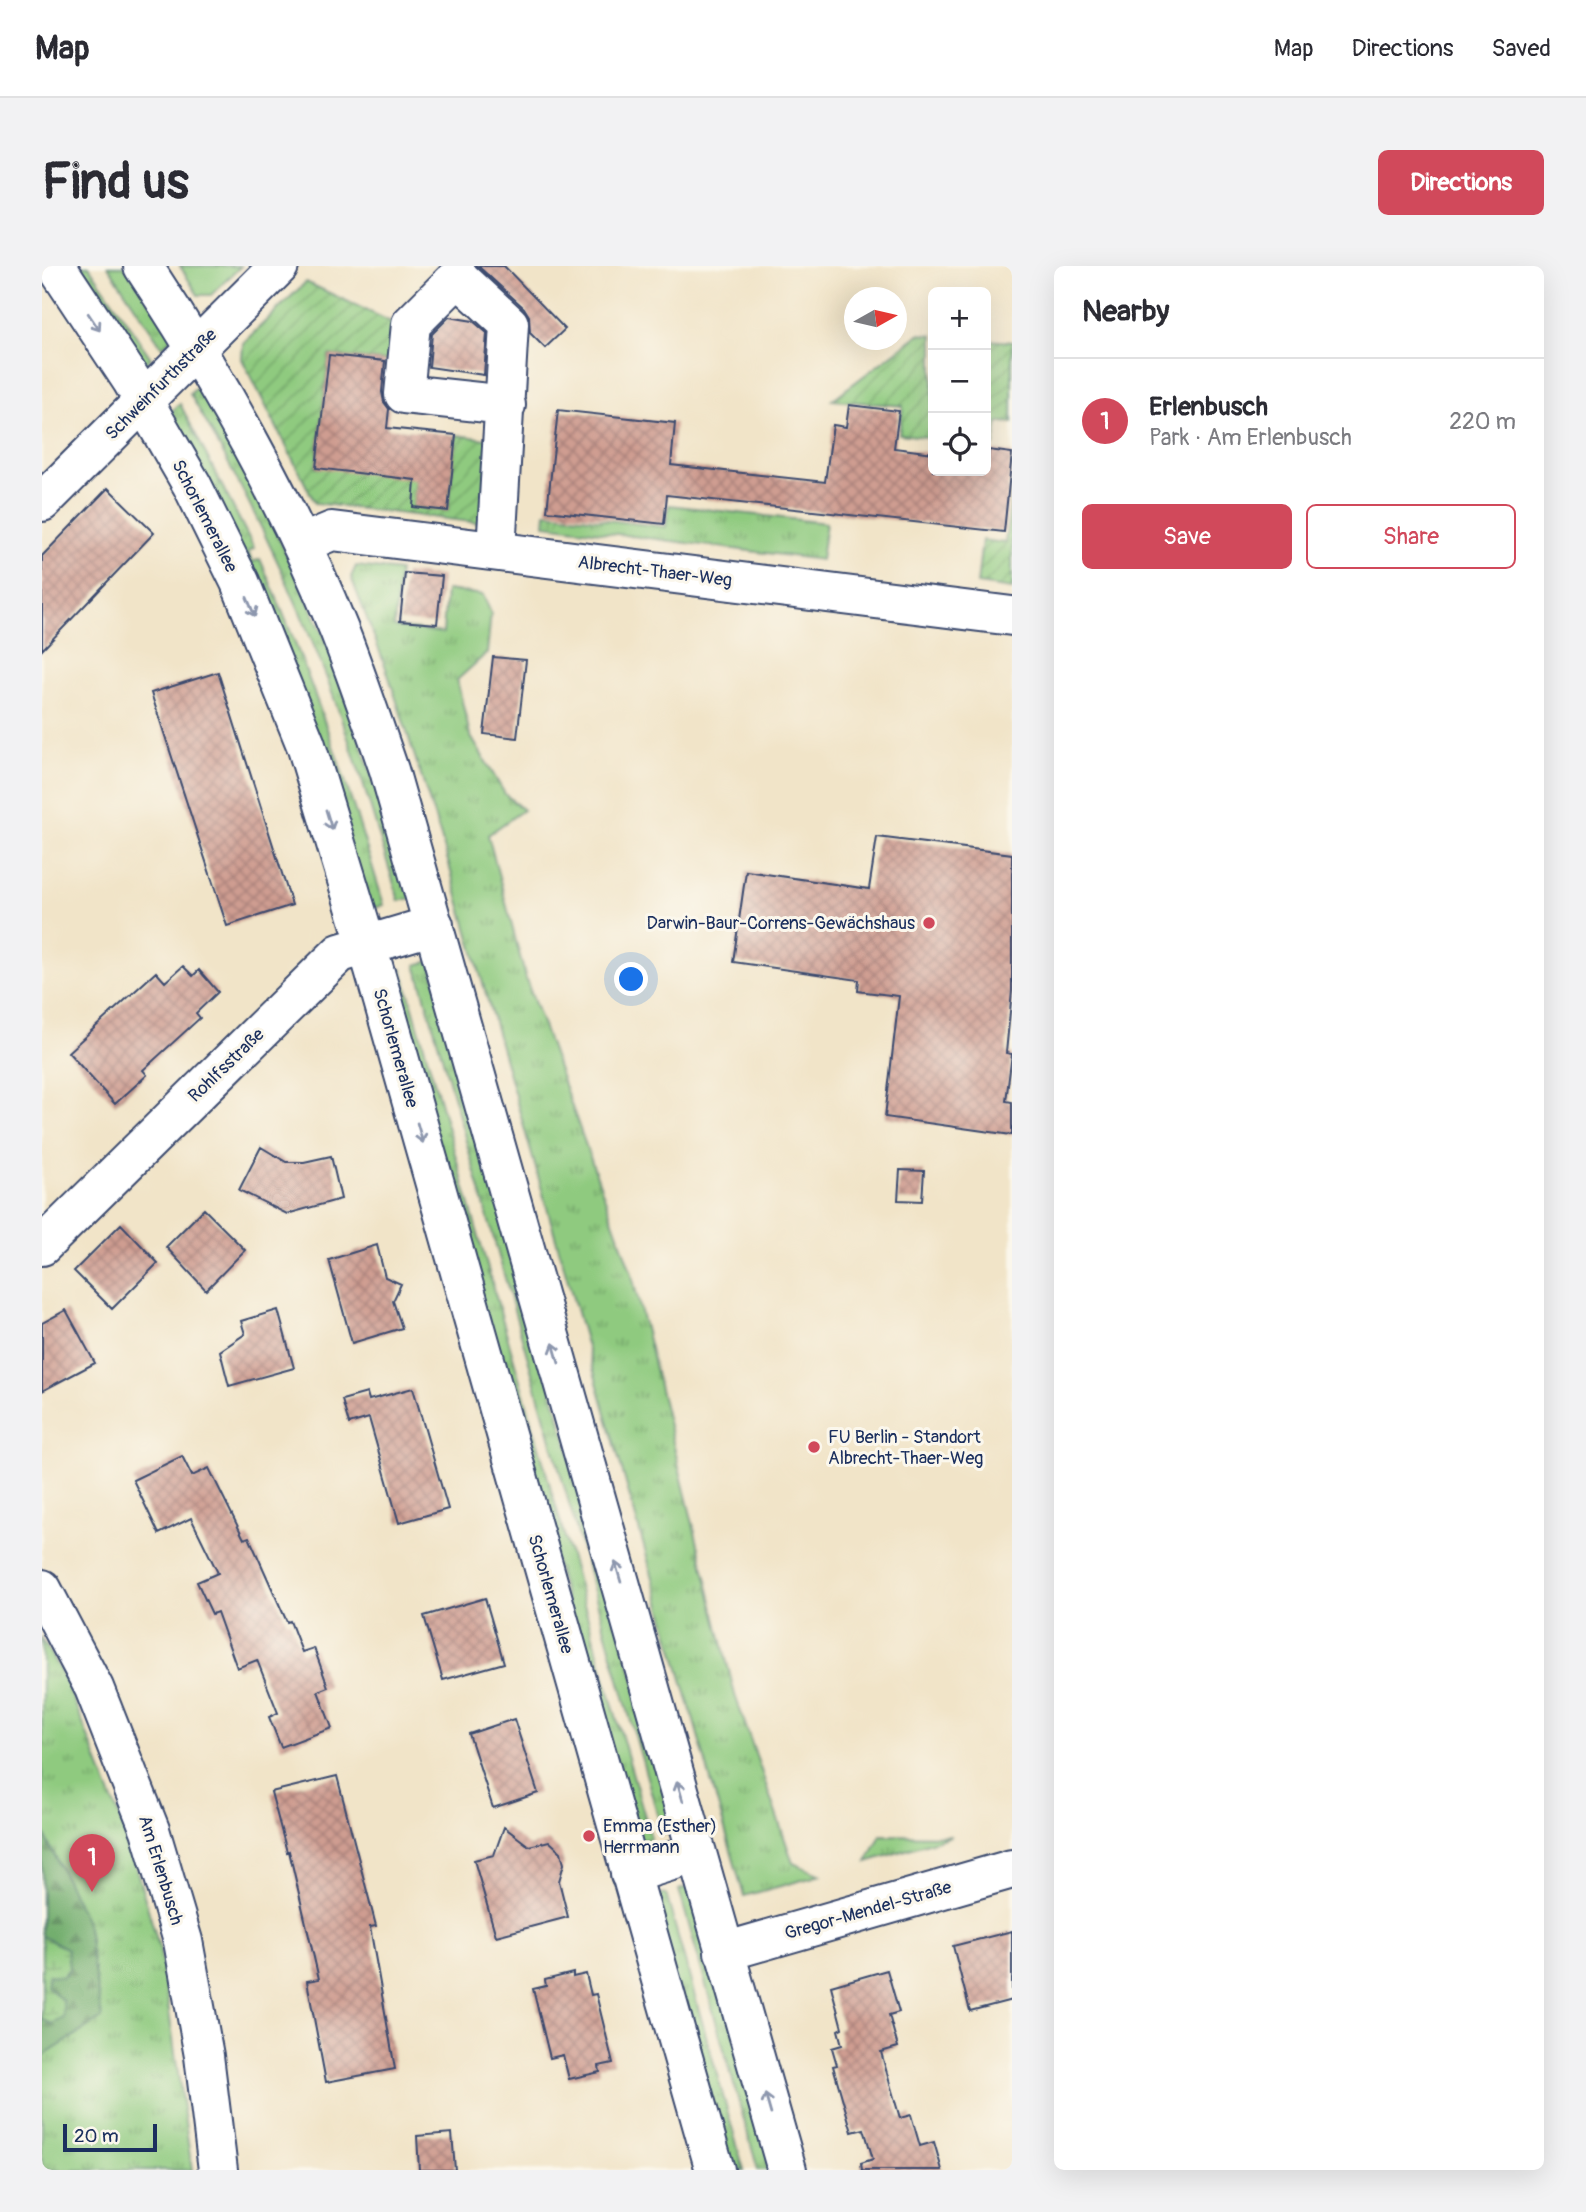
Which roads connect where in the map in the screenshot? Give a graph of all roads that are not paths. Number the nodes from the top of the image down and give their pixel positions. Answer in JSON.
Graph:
{"nodes":[{"id":1,"x":55,"y":266,"type":"edge"},
{"id":2,"x":142,"y":266,"type":"edge"},
{"id":3,"x":279,"y":266,"type":"edge"},
{"id":4,"x":197,"y":348,"type":"junction"},
{"id":5,"x":144,"y":402,"type":"junction"},
{"id":6,"x":506,"y":405,"type":"dead end"},
{"id":7,"x":42,"y":502,"type":"edge"},
{"id":8,"x":301,"y":544,"type":"junction"},
{"id":9,"x":496,"y":551,"type":"junction"},
{"id":10,"x":1012,"y":616,"type":"edge"},
{"id":11,"x":434,"y":925,"type":"junction"},
{"id":12,"x":366,"y":945,"type":"junction"},
{"id":13,"x":42,"y":1246,"type":"edge"},
{"id":14,"x":42,"y":1589,"type":"edge"},
{"id":15,"x":697,"y":1853,"type":"junction"},
{"id":16,"x":1012,"y":1869,"type":"edge"},
{"id":17,"x":630,"y":1874,"type":"junction"},
{"id":18,"x":724,"y":1952,"type":"junction"},
{"id":19,"x":218,"y":2170,"type":"edge"},
{"id":20,"x":715,"y":2170,"type":"edge"},
{"id":21,"x":787,"y":2170,"type":"edge"}],
"edges":[{"from":1,"to":5,"type":"street","name":"Schorlemerallee","one_way":true},
{"from":2,"to":4,"type":"street"},
{"from":3,"to":4,"type":"street","name":"Schweinfurthstraße"},
{"from":4,"to":5,"type":"street","name":"Schweinfurthstraße"},
{"from":4,"to":8,"type":"street"},
{"from":5,"to":7,"type":"street","name":"Schweinfurthstraße"},
{"from":5,"to":12,"type":"street","name":"Schorlemerallee","one_way":true},
{"from":6,"to":9,"type":"street"},
{"from":8,"to":9,"type":"street","name":"Albrecht-Thaer-Weg"},
{"from":8,"to":11,"type":"street"},
{"from":9,"to":10,"type":"street","name":"Albrecht-Thaer-Weg"},
{"from":11,"to":12,"type":"street","name":"Rohlfsstraße"},
{"from":15,"to":11,"type":"street","one_way":true},
{"from":12,"to":13,"type":"street","name":"Rohlfsstraße"},
{"from":12,"to":17,"type":"street","name":"Schorlemerallee","one_way":true},
{"from":14,"to":19,"type":"street","name":"Am Erlenbusch"},
{"from":15,"to":17,"type":"street"},
{"from":15,"to":18,"type":"street"},
{"from":16,"to":18,"type":"street","name":"Gregor-Mendel-Straße"},
{"from":17,"to":20,"type":"street","name":"Schorlemerallee"},
{"from":21,"to":18,"type":"street","one_way":true}]}
